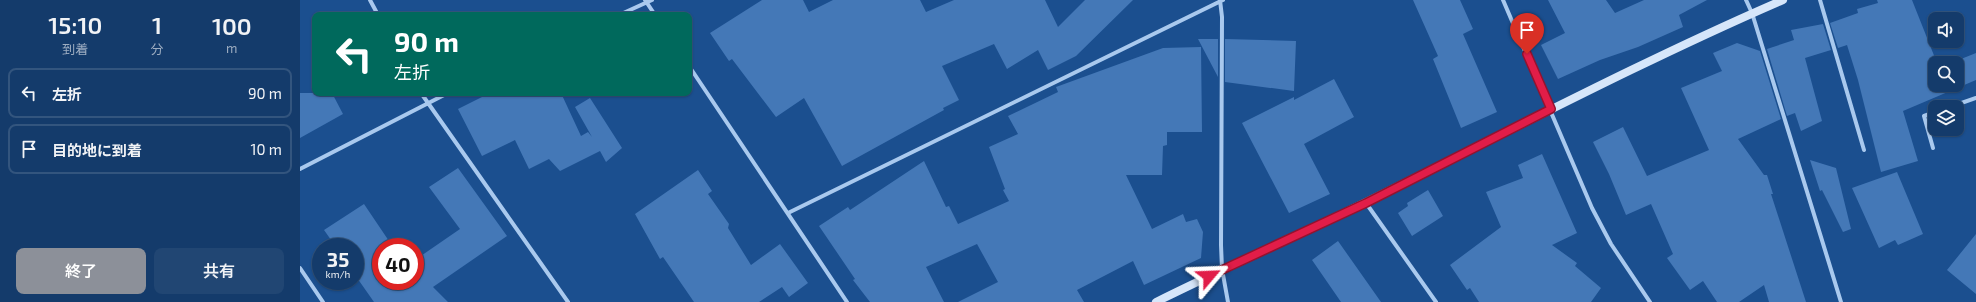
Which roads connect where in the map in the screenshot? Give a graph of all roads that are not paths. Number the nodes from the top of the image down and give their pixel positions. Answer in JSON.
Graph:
{"nodes":[{"id":1,"x":370,"y":0,"type":"edge"},
{"id":2,"x":652,"y":0,"type":"edge"},
{"id":3,"x":1221,"y":0,"type":"edge"},
{"id":4,"x":1503,"y":0,"type":"edge"},
{"id":5,"x":1746,"y":0,"type":"edge"},
{"id":6,"x":1783,"y":0,"type":"edge"},
{"id":7,"x":1820,"y":0,"type":"edge"},
{"id":8,"x":646,"y":1,"type":"edge"},
{"id":9,"x":376,"y":12,"type":"edge"},
{"id":10,"x":625,"y":12,"type":"edge"},
{"id":11,"x":653,"y":12,"type":"edge"},
{"id":12,"x":1752,"y":13,"type":"junction"},
{"id":13,"x":692,"y":70,"type":"edge"},
{"id":14,"x":422,"y":96,"type":"edge"},
{"id":15,"x":441,"y":96,"type":"edge"},
{"id":16,"x":1976,"y":98,"type":"edge"},
{"id":17,"x":1964,"y":102,"type":"edge"},
{"id":18,"x":426,"y":103,"type":"junction"},
{"id":19,"x":1551,"y":109,"type":"junction"},
{"id":20,"x":1928,"y":115,"type":"edge"},
{"id":21,"x":1928,"y":130,"type":"edge"},
{"id":22,"x":1930,"y":136,"type":"edge"},
{"id":23,"x":1933,"y":148,"type":"dead end"},
{"id":24,"x":1864,"y":150,"type":"dead end"},
{"id":25,"x":300,"y":168,"type":"edge"},
{"id":26,"x":1366,"y":203,"type":"junction"},
{"id":27,"x":788,"y":213,"type":"junction"},
{"id":28,"x":300,"y":268,"type":"edge"},
{"id":29,"x":1222,"y":269,"type":"junction"},
{"id":30,"x":323,"y":302,"type":"edge"},
{"id":31,"x":568,"y":302,"type":"edge"},
{"id":32,"x":847,"y":302,"type":"edge"},
{"id":33,"x":1156,"y":302,"type":"edge"},
{"id":34,"x":1228,"y":302,"type":"edge"},
{"id":35,"x":1436,"y":302,"type":"edge"},
{"id":36,"x":1650,"y":302,"type":"edge"},
{"id":37,"x":1841,"y":302,"type":"edge"}],
"edges":[{"from":1,"to":9,"type":"street"},
{"from":2,"to":8,"type":"street"},
{"from":3,"to":27,"type":"street"},
{"from":3,"to":29,"type":"street"},
{"from":4,"to":19,"type":"street"},
{"from":5,"to":12,"type":"street"},
{"from":6,"to":12,"type":"street"},
{"from":7,"to":24,"type":"street"},
{"from":8,"to":10,"type":"street"},
{"from":8,"to":11,"type":"street"},
{"from":12,"to":19,"type":"street"},
{"from":12,"to":37,"type":"street"},
{"from":13,"to":27,"type":"street"},
{"from":14,"to":18,"type":"street"},
{"from":15,"to":18,"type":"street"},
{"from":16,"to":17,"type":"street"},
{"from":18,"to":25,"type":"street"},
{"from":18,"to":31,"type":"street"},
{"from":19,"to":26,"type":"street"},
{"from":19,"to":36,"type":"street"},
{"from":20,"to":21,"type":"street"},
{"from":22,"to":23,"type":"street"},
{"from":26,"to":29,"type":"street"},
{"from":26,"to":35,"type":"street"},
{"from":27,"to":32,"type":"street"},
{"from":28,"to":30,"type":"street"},
{"from":29,"to":33,"type":"street"},
{"from":29,"to":34,"type":"street"}]}
